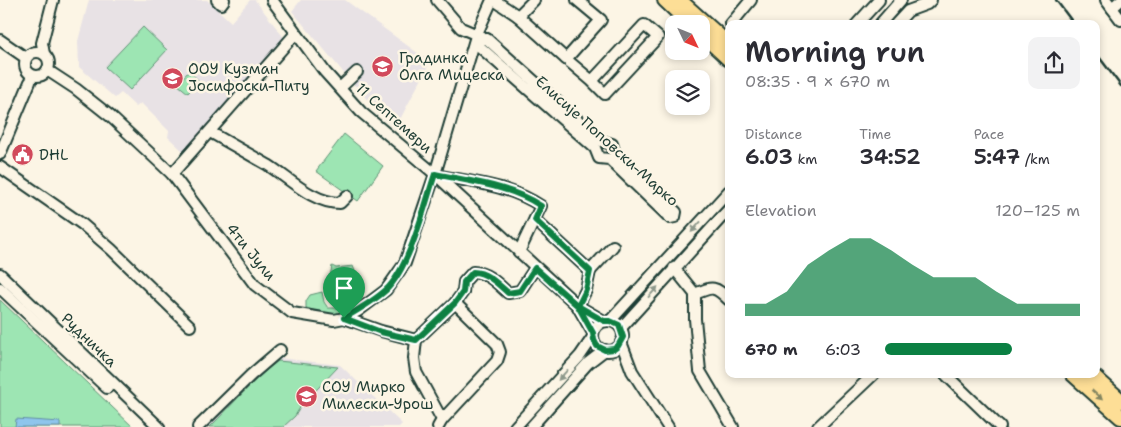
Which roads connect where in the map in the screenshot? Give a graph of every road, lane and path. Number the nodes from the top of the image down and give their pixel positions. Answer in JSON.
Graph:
{"nodes":[{"id":1,"x":53,"y":0,"type":"edge"},
{"id":2,"x":217,"y":0,"type":"edge"},
{"id":3,"x":224,"y":0,"type":"edge"},
{"id":4,"x":272,"y":0,"type":"edge"},
{"id":5,"x":437,"y":0,"type":"edge"},
{"id":6,"x":493,"y":0,"type":"edge"},
{"id":7,"x":534,"y":0,"type":"edge"},
{"id":8,"x":577,"y":0,"type":"edge"},
{"id":9,"x":664,"y":0,"type":"edge"},
{"id":10,"x":679,"y":0,"type":"edge"},
{"id":11,"x":751,"y":0,"type":"edge"},
{"id":12,"x":879,"y":0,"type":"edge"},
{"id":13,"x":901,"y":0,"type":"edge"},
{"id":14,"x":908,"y":0,"type":"edge"},
{"id":15,"x":932,"y":0,"type":"edge"},
{"id":16,"x":1121,"y":0,"type":"edge"},
{"id":17,"x":1109,"y":4,"type":"edge"},
{"id":18,"x":908,"y":11,"type":"junction"},
{"id":19,"x":681,"y":15,"type":"edge"},
{"id":20,"x":518,"y":16,"type":"junction"},
{"id":21,"x":736,"y":20,"type":"edge"},
{"id":22,"x":861,"y":20,"type":"edge"},
{"id":23,"x":884,"y":20,"type":"edge"},
{"id":24,"x":900,"y":20,"type":"edge"},
{"id":25,"x":1121,"y":20,"type":"edge"},
{"id":26,"x":725,"y":32,"type":"edge"},
{"id":27,"x":296,"y":33,"type":"junction"},
{"id":28,"x":476,"y":36,"type":"junction"},
{"id":29,"x":0,"y":40,"type":"edge"},
{"id":30,"x":710,"y":41,"type":"edge"},
{"id":31,"x":37,"y":52,"type":"junction"},
{"id":32,"x":725,"y":54,"type":"edge"},
{"id":33,"x":566,"y":58,"type":"junction"},
{"id":34,"x":47,"y":70,"type":"junction"},
{"id":35,"x":357,"y":72,"type":"dead end"},
{"id":36,"x":32,"y":77,"type":"junction"},
{"id":37,"x":592,"y":81,"type":"junction"},
{"id":38,"x":340,"y":88,"type":"junction"},
{"id":39,"x":210,"y":132,"type":"junction"},
{"id":40,"x":0,"y":154,"type":"edge"},
{"id":41,"x":0,"y":167,"type":"edge"},
{"id":42,"x":172,"y":174,"type":"junction"},
{"id":43,"x":435,"y":174,"type":"junction"},
{"id":44,"x":725,"y":195,"type":"edge"},
{"id":45,"x":347,"y":196,"type":"dead end"},
{"id":46,"x":725,"y":212,"type":"edge"},
{"id":47,"x":535,"y":220,"type":"junction"},
{"id":48,"x":614,"y":246,"type":"dead end"},
{"id":49,"x":519,"y":252,"type":"junction"},
{"id":50,"x":535,"y":268,"type":"junction"},
{"id":51,"x":674,"y":268,"type":"junction"},
{"id":52,"x":590,"y":271,"type":"junction"},
{"id":53,"x":0,"y":274,"type":"edge"},
{"id":54,"x":0,"y":288,"type":"edge"},
{"id":55,"x":696,"y":294,"type":"junction"},
{"id":56,"x":725,"y":296,"type":"edge"},
{"id":57,"x":455,"y":303,"type":"junction"},
{"id":58,"x":578,"y":306,"type":"junction"},
{"id":59,"x":344,"y":318,"type":"junction"},
{"id":60,"x":607,"y":321,"type":"junction"},
{"id":61,"x":190,"y":326,"type":"dead end"},
{"id":62,"x":621,"y":328,"type":"junction"},
{"id":63,"x":593,"y":335,"type":"junction"},
{"id":64,"x":416,"y":340,"type":"junction"},
{"id":65,"x":621,"y":342,"type":"junction"},
{"id":66,"x":280,"y":350,"type":"dead end"},
{"id":67,"x":607,"y":350,"type":"junction"},
{"id":68,"x":632,"y":371,"type":"junction"},
{"id":69,"x":870,"y":378,"type":"edge"},
{"id":70,"x":949,"y":378,"type":"edge"},
{"id":71,"x":1077,"y":378,"type":"edge"},
{"id":72,"x":1095,"y":378,"type":"edge"},
{"id":73,"x":1121,"y":401,"type":"edge"},
{"id":74,"x":1121,"y":417,"type":"edge"},
{"id":75,"x":440,"y":424,"type":"edge"},
{"id":76,"x":534,"y":426,"type":"edge"},
{"id":77,"x":149,"y":427,"type":"edge"},
{"id":78,"x":159,"y":427,"type":"edge"},
{"id":79,"x":198,"y":427,"type":"edge"},
{"id":80,"x":515,"y":427,"type":"edge"},
{"id":81,"x":668,"y":427,"type":"edge"},
{"id":82,"x":733,"y":427,"type":"edge"},
{"id":83,"x":818,"y":427,"type":"edge"},
{"id":84,"x":1000,"y":427,"type":"edge"}],
"edges":[{"from":1,"to":31,"type":"street"},
{"from":2,"to":3,"type":"street"},
{"from":4,"to":27,"type":"street","name":"11 Септември"},
{"from":5,"to":28,"type":"street","name":"Елисије Поповски-Марко"},
{"from":6,"to":20,"type":"street"},
{"from":6,"to":28,"type":"street"},
{"from":7,"to":20,"type":"street"},
{"from":8,"to":33,"type":"street"},
{"from":9,"to":19,"type":"main road"},
{"from":10,"to":26,"type":"main road"},
{"from":11,"to":21,"type":"street"},
{"from":12,"to":22,"type":"street"},
{"from":13,"to":23,"type":"street"},
{"from":14,"to":18,"type":"street"},
{"from":15,"to":18,"type":"street"},
{"from":16,"to":17,"type":"street"},
{"from":17,"to":25,"type":"street"},
{"from":18,"to":24,"type":"street"},
{"from":20,"to":33,"type":"street"},
{"from":27,"to":38,"type":"street","name":"11 Септември"},
{"from":27,"to":39,"type":"street"},
{"from":28,"to":28,"type":"street","name":"Елисије Поповски-Марко"},
{"from":28,"to":43,"type":"street"},
{"from":29,"to":31,"type":"street"},
{"from":30,"to":32,"type":"main road"},
{"from":31,"to":34,"type":"street"},
{"from":31,"to":36,"type":"street"},
{"from":33,"to":37,"type":"street"},
{"from":34,"to":36,"type":"street"},
{"from":34,"to":42,"type":"street","name":"4ти Јули"},
{"from":35,"to":38,"type":"street"},
{"from":36,"to":40,"type":"street"},
{"from":37,"to":37,"type":"street"},
{"from":38,"to":43,"type":"street","name":"11 Септември"},
{"from":39,"to":42,"type":"street"},
{"from":39,"to":45,"type":"street"},
{"from":41,"to":61,"type":"street"},
{"from":42,"to":59,"type":"street","name":"4ти Јули"},
{"from":43,"to":47,"type":"street"},
{"from":43,"to":49,"type":"street","name":"11 Септември"},
{"from":43,"to":59,"type":"street"},
{"from":44,"to":60,"type":"street","one_way":true},
{"from":46,"to":51,"type":"street"},
{"from":47,"to":49,"type":"street"},
{"from":47,"to":52,"type":"street"},
{"from":48,"to":52,"type":"street"},
{"from":49,"to":50,"type":"street","name":"11 Септември"},
{"from":50,"to":57,"type":"street"},
{"from":50,"to":58,"type":"street","name":"11 Септември"},
{"from":51,"to":55,"type":"street"},
{"from":62,"to":51,"type":"street","one_way":true},
{"from":52,"to":58,"type":"street"},
{"from":53,"to":78,"type":"street","name":"Рудничка"},
{"from":54,"to":77,"type":"street","name":"Рудничка"},
{"from":55,"to":56,"type":"street"},
{"from":55,"to":82,"type":"street"},
{"from":57,"to":64,"type":"street"},
{"from":57,"to":75,"type":"street"},
{"from":58,"to":60,"type":"street","name":"11 Септември"},
{"from":58,"to":63,"type":"street","name":"11 Септември"},
{"from":59,"to":64,"type":"street"},
{"from":60,"to":62,"type":"street"},
{"from":60,"to":63,"type":"street"},
{"from":62,"to":65,"type":"street"},
{"from":63,"to":67,"type":"street"},
{"from":63,"to":80,"type":"street","one_way":true},
{"from":64,"to":75,"type":"street"},
{"from":65,"to":67,"type":"street"},
{"from":65,"to":68,"type":"street"},
{"from":66,"to":79,"type":"street"},
{"from":67,"to":68,"type":"street"},
{"from":67,"to":76,"type":"street"},
{"from":68,"to":81,"type":"street"},
{"from":69,"to":83,"type":"street"},
{"from":70,"to":84,"type":"street"},
{"from":71,"to":74,"type":"main road","one_way":true},
{"from":72,"to":73,"type":"main road"}]}
